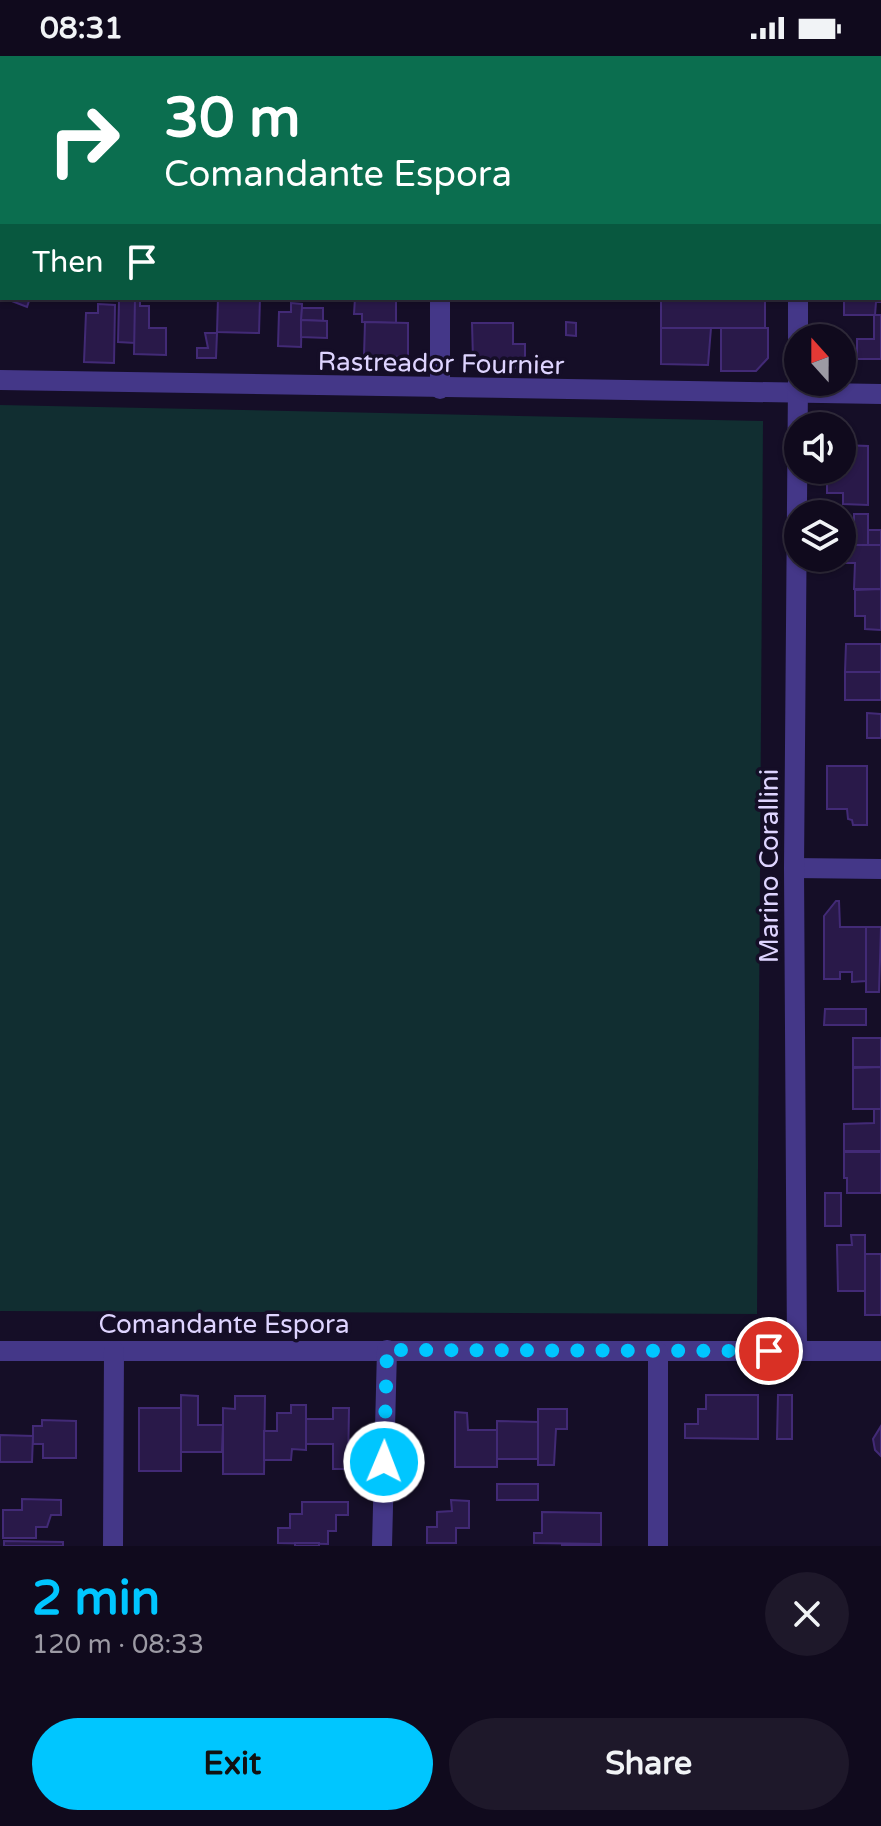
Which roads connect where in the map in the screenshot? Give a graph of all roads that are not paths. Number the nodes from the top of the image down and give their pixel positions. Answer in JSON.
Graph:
{"nodes":[{"id":1,"x":440,"y":300,"type":"edge"},
{"id":2,"x":798,"y":300,"type":"edge"},
{"id":3,"x":798,"y":324,"type":"edge"},
{"id":4,"x":0,"y":380,"type":"edge"},
{"id":5,"x":784,"y":388,"type":"edge"},
{"id":6,"x":440,"y":389,"type":"junction"},
{"id":7,"x":856,"y":392,"type":"edge"},
{"id":8,"x":881,"y":394,"type":"edge"},
{"id":9,"x":798,"y":396,"type":"edge"},
{"id":10,"x":794,"y":868,"type":"junction"},
{"id":11,"x":881,"y":869,"type":"edge"},
{"id":12,"x":387,"y":1350,"type":"junction"},
{"id":13,"x":797,"y":1350,"type":"junction"},
{"id":14,"x":0,"y":1351,"type":"edge"},
{"id":15,"x":114,"y":1351,"type":"junction"},
{"id":16,"x":881,"y":1351,"type":"edge"},
{"id":17,"x":658,"y":1352,"type":"junction"},
{"id":18,"x":113,"y":1546,"type":"edge"},
{"id":19,"x":382,"y":1546,"type":"edge"},
{"id":20,"x":658,"y":1546,"type":"edge"}],
"edges":[{"from":1,"to":6,"type":"street"},
{"from":2,"to":3,"type":"street"},
{"from":4,"to":6,"type":"street","name":"Rastreador Fournier"},
{"from":5,"to":6,"type":"street","name":"Rastreador Fournier"},
{"from":7,"to":8,"type":"street","name":"Rastreador Fournier"},
{"from":9,"to":10,"type":"street","name":"Marino Corallini"},
{"from":10,"to":11,"type":"street"},
{"from":10,"to":13,"type":"street","name":"Marino Corallini"},
{"from":12,"to":15,"type":"street","name":"Comandante Espora"},
{"from":12,"to":17,"type":"street","name":"Comandante Espora"},
{"from":12,"to":19,"type":"street"},
{"from":13,"to":16,"type":"street","name":"Comandante Espora"},
{"from":13,"to":17,"type":"street","name":"Comandante Espora"},
{"from":14,"to":15,"type":"street","name":"Comandante Espora"},
{"from":15,"to":18,"type":"street"},
{"from":17,"to":20,"type":"street"}]}
